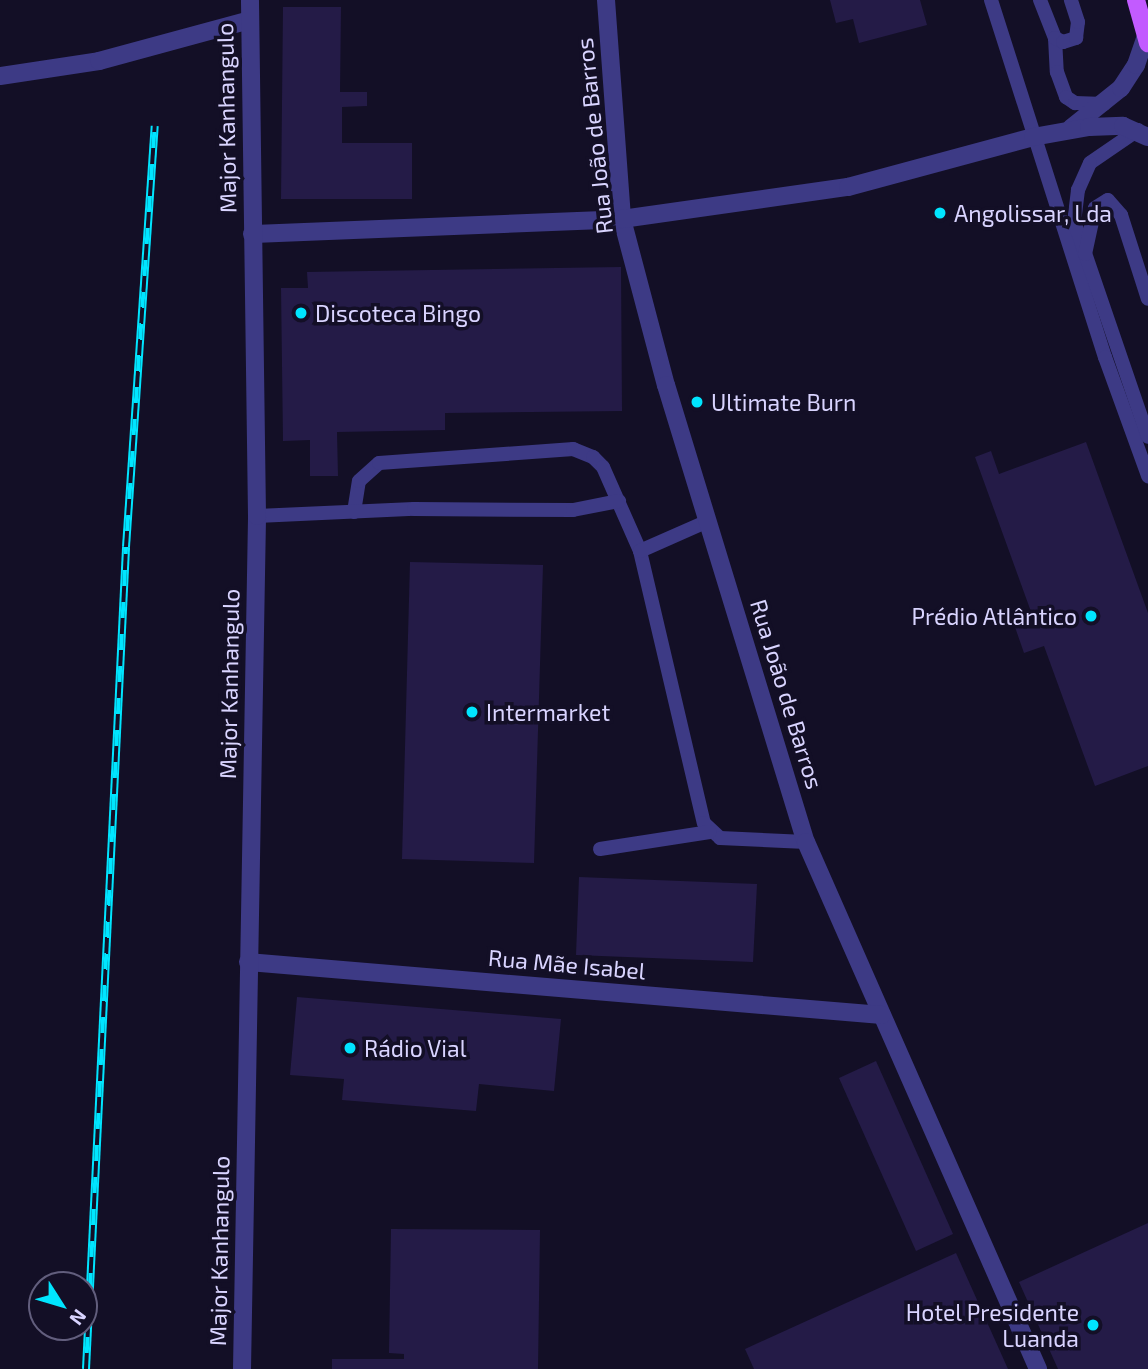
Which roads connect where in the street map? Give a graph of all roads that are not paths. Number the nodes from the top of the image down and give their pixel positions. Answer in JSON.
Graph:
{"nodes":[{"id":1,"x":250,"y":0,"type":"edge"},
{"id":2,"x":606,"y":0,"type":"edge"},
{"id":3,"x":991,"y":0,"type":"edge"},
{"id":4,"x":1040,"y":0,"type":"edge"},
{"id":5,"x":1071,"y":0,"type":"edge"},
{"id":6,"x":1136,"y":0,"type":"edge"},
{"id":7,"x":250,"y":20,"type":"junction"},
{"id":8,"x":1055,"y":38,"type":"junction"},
{"id":9,"x":1147,"y":39,"type":"edge"},
{"id":10,"x":0,"y":76,"type":"edge"},
{"id":11,"x":1106,"y":104,"type":"junction"},
{"id":12,"x":1065,"y":131,"type":"junction"},
{"id":13,"x":1143,"y":133,"type":"edge"},
{"id":14,"x":1034,"y":137,"type":"junction"},
{"id":15,"x":622,"y":219,"type":"junction"},
{"id":16,"x":252,"y":234,"type":"junction"},
{"id":17,"x":1084,"y":262,"type":"junction"},
{"id":18,"x":1148,"y":299,"type":"edge"},
{"id":19,"x":1148,"y":437,"type":"edge"},
{"id":20,"x":1148,"y":476,"type":"edge"},
{"id":21,"x":619,"y":501,"type":"junction"},
{"id":22,"x":354,"y":512,"type":"junction"},
{"id":23,"x":257,"y":516,"type":"junction"},
{"id":24,"x":708,"y":521,"type":"junction"},
{"id":25,"x":640,"y":551,"type":"junction"},
{"id":26,"x":710,"y":832,"type":"junction"},
{"id":27,"x":807,"y":842,"type":"junction"},
{"id":28,"x":600,"y":849,"type":"dead end"},
{"id":29,"x":248,"y":962,"type":"junction"},
{"id":30,"x":882,"y":1015,"type":"junction"},
{"id":31,"x":242,"y":1369,"type":"edge"},
{"id":32,"x":1038,"y":1369,"type":"edge"}],
"edges":[{"from":1,"to":7,"type":"street","name":"Major Kanhangulo"},
{"from":2,"to":15,"type":"street","name":"Rua João de Barros"},
{"from":3,"to":14,"type":"lane"},
{"from":4,"to":8,"type":"lane"},
{"from":5,"to":8,"type":"lane"},
{"from":6,"to":9,"type":"main road"},
{"from":7,"to":10,"type":"street"},
{"from":7,"to":16,"type":"street","name":"Major Kanhangulo"},
{"from":8,"to":11,"type":"lane"},
{"from":9,"to":11,"type":"street"},
{"from":11,"to":12,"type":"street"},
{"from":12,"to":13,"type":"street"},
{"from":12,"to":14,"type":"street"},
{"from":13,"to":17,"type":"lane"},
{"from":14,"to":15,"type":"street"},
{"from":14,"to":20,"type":"lane"},
{"from":15,"to":16,"type":"street"},
{"from":15,"to":24,"type":"street","name":"Rua João de Barros"},
{"from":16,"to":23,"type":"street","name":"Major Kanhangulo"},
{"from":17,"to":18,"type":"lane"},
{"from":17,"to":19,"type":"lane"},
{"from":21,"to":22,"type":"lane"},
{"from":21,"to":22,"type":"lane"},
{"from":21,"to":25,"type":"lane"},
{"from":22,"to":23,"type":"lane"},
{"from":23,"to":29,"type":"street","name":"Major Kanhangulo"},
{"from":24,"to":25,"type":"lane"},
{"from":24,"to":27,"type":"street","name":"Rua João de Barros"},
{"from":25,"to":26,"type":"lane"},
{"from":26,"to":27,"type":"lane"},
{"from":26,"to":28,"type":"lane"},
{"from":27,"to":30,"type":"street","name":"Rua João de Barros"},
{"from":29,"to":30,"type":"street","name":"Rua Mãe Isabel"},
{"from":29,"to":31,"type":"street","name":"Major Kanhangulo"},
{"from":30,"to":32,"type":"street","name":"Rua João de Barros"}]}
